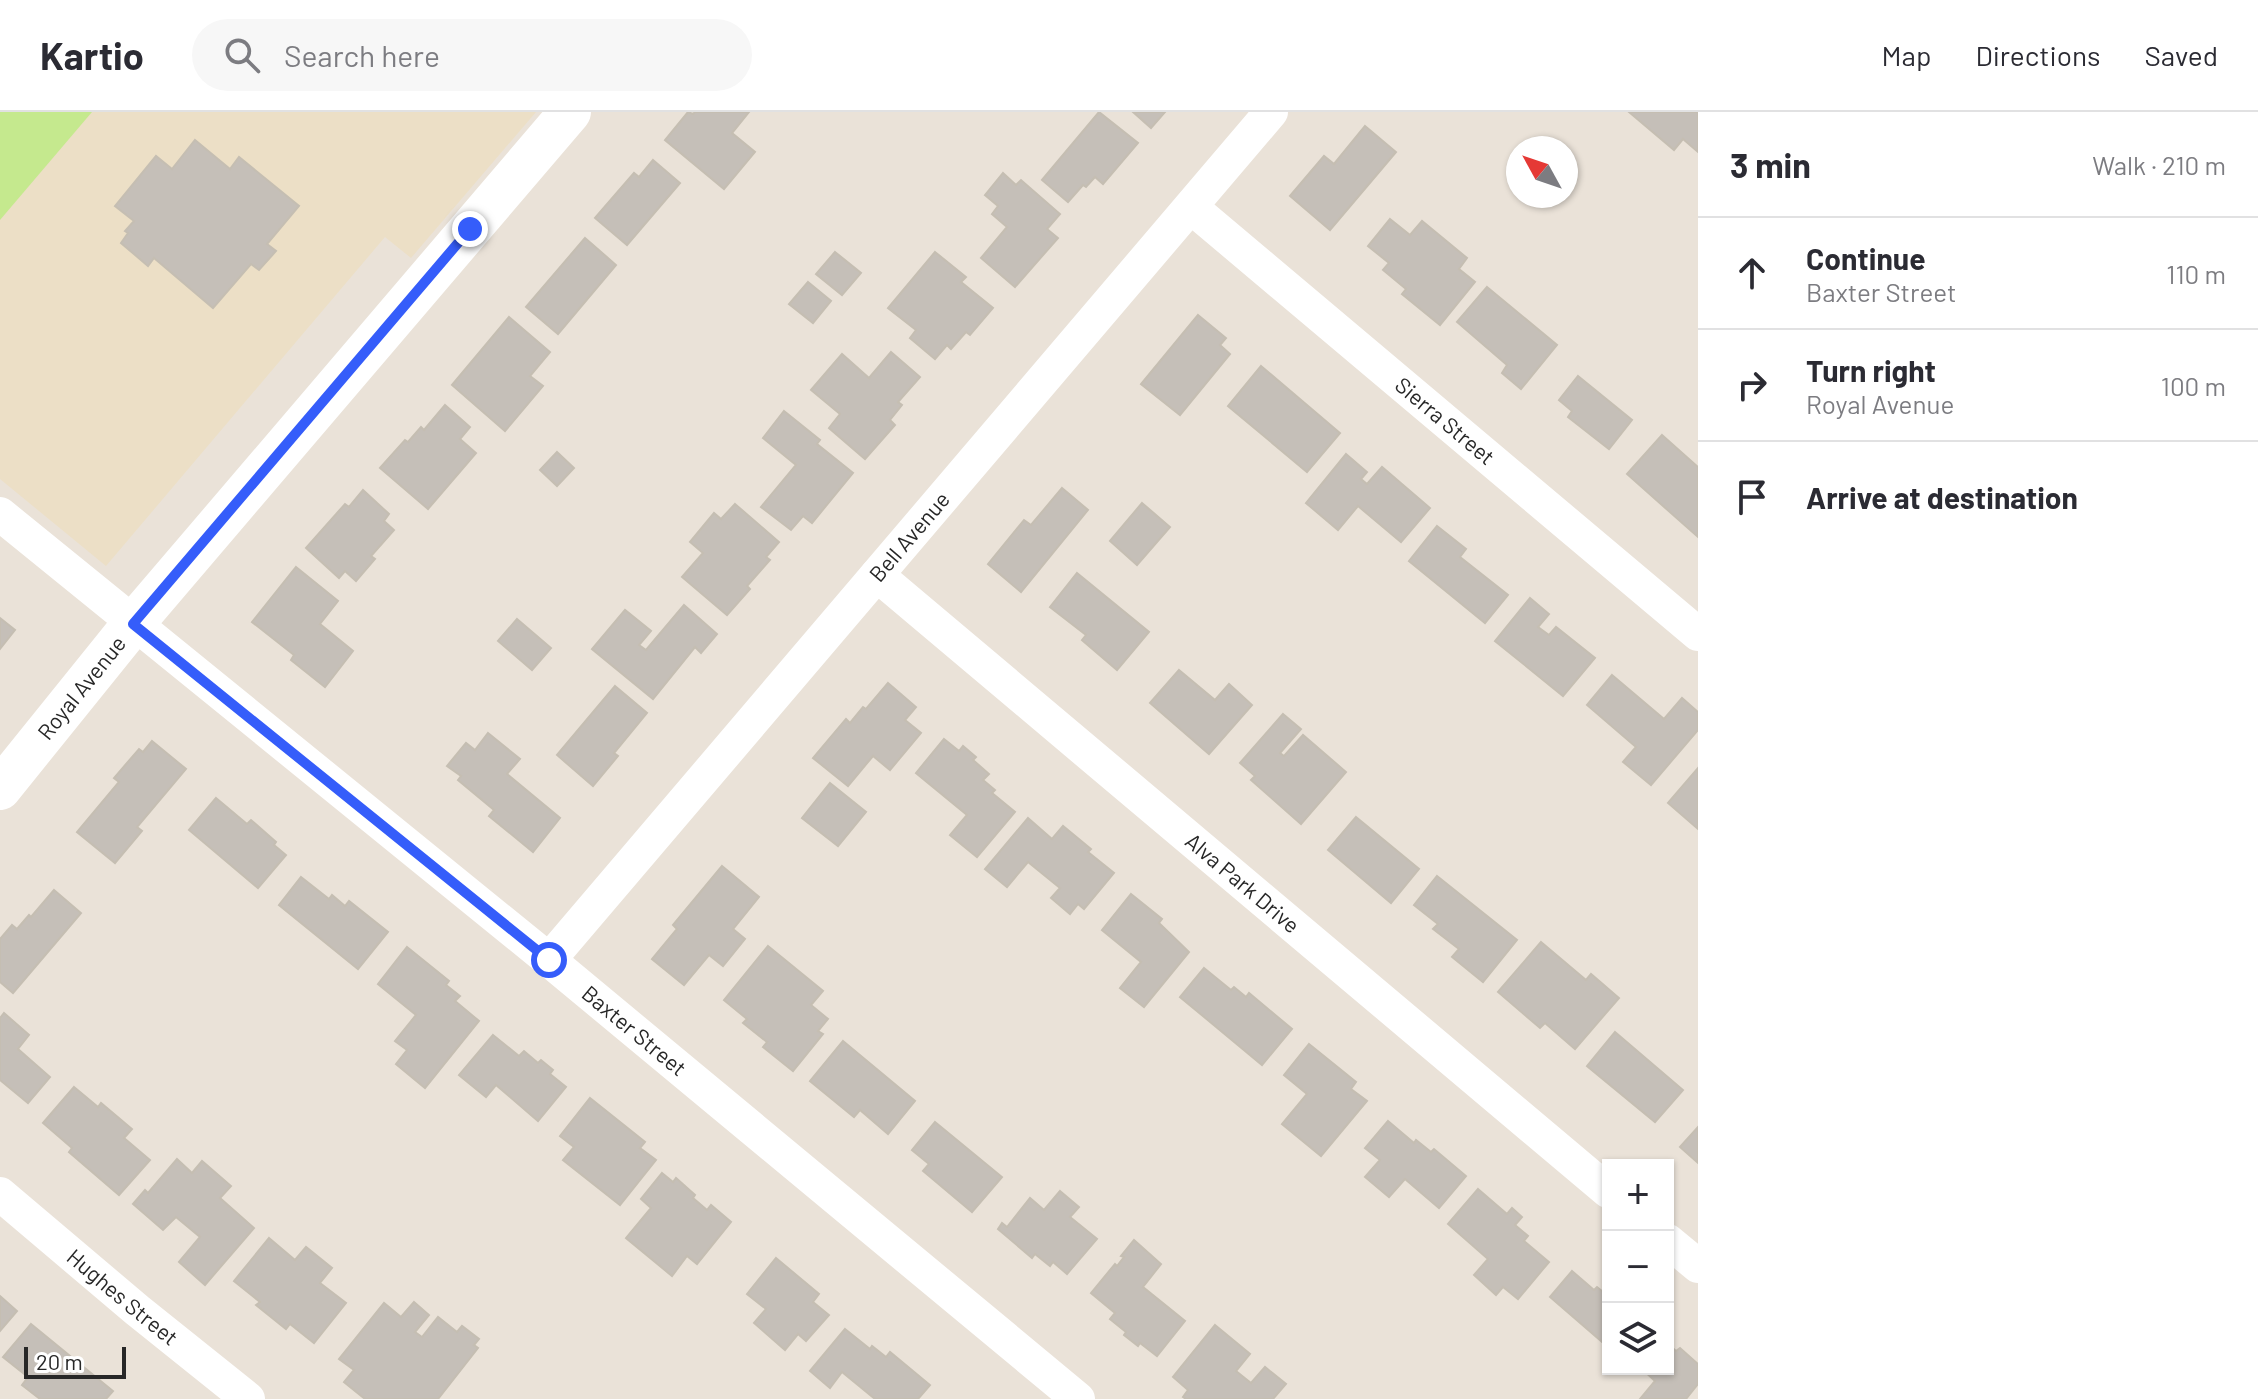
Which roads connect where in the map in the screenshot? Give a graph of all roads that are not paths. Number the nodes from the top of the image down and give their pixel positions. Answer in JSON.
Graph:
{"nodes":[{"id":1,"x":570,"y":112,"type":"edge"},
{"id":2,"x":1271,"y":112,"type":"edge"},
{"id":3,"x":1191,"y":207,"type":"junction"},
{"id":4,"x":0,"y":514,"type":"edge"},
{"id":5,"x":877,"y":575,"type":"junction"},
{"id":6,"x":133,"y":624,"type":"junction"},
{"id":7,"x":1698,"y":634,"type":"edge"},
{"id":8,"x":0,"y":789,"type":"edge"},
{"id":9,"x":549,"y":960,"type":"junction"},
{"id":10,"x":1602,"y":1186,"type":"edge"},
{"id":11,"x":0,"y":1194,"type":"edge"},
{"id":12,"x":1674,"y":1246,"type":"edge"},
{"id":13,"x":1698,"y":1266,"type":"edge"},
{"id":14,"x":248,"y":1399,"type":"edge"},
{"id":15,"x":1078,"y":1399,"type":"edge"}],
"edges":[{"from":1,"to":6,"type":"street","name":"Royal Avenue"},
{"from":2,"to":3,"type":"street","name":"Bell Avenue"},
{"from":3,"to":5,"type":"street","name":"Bell Avenue"},
{"from":3,"to":7,"type":"street","name":"Sierra Street"},
{"from":4,"to":6,"type":"street","name":"Baxter Street"},
{"from":5,"to":9,"type":"street","name":"Bell Avenue"},
{"from":5,"to":10,"type":"street","name":"Alva Park Drive"},
{"from":6,"to":8,"type":"street","name":"Royal Avenue"},
{"from":6,"to":9,"type":"street","name":"Baxter Street"},
{"from":9,"to":15,"type":"street","name":"Baxter Street"},
{"from":11,"to":14,"type":"street","name":"Hughes Street"},
{"from":12,"to":13,"type":"street"}]}
